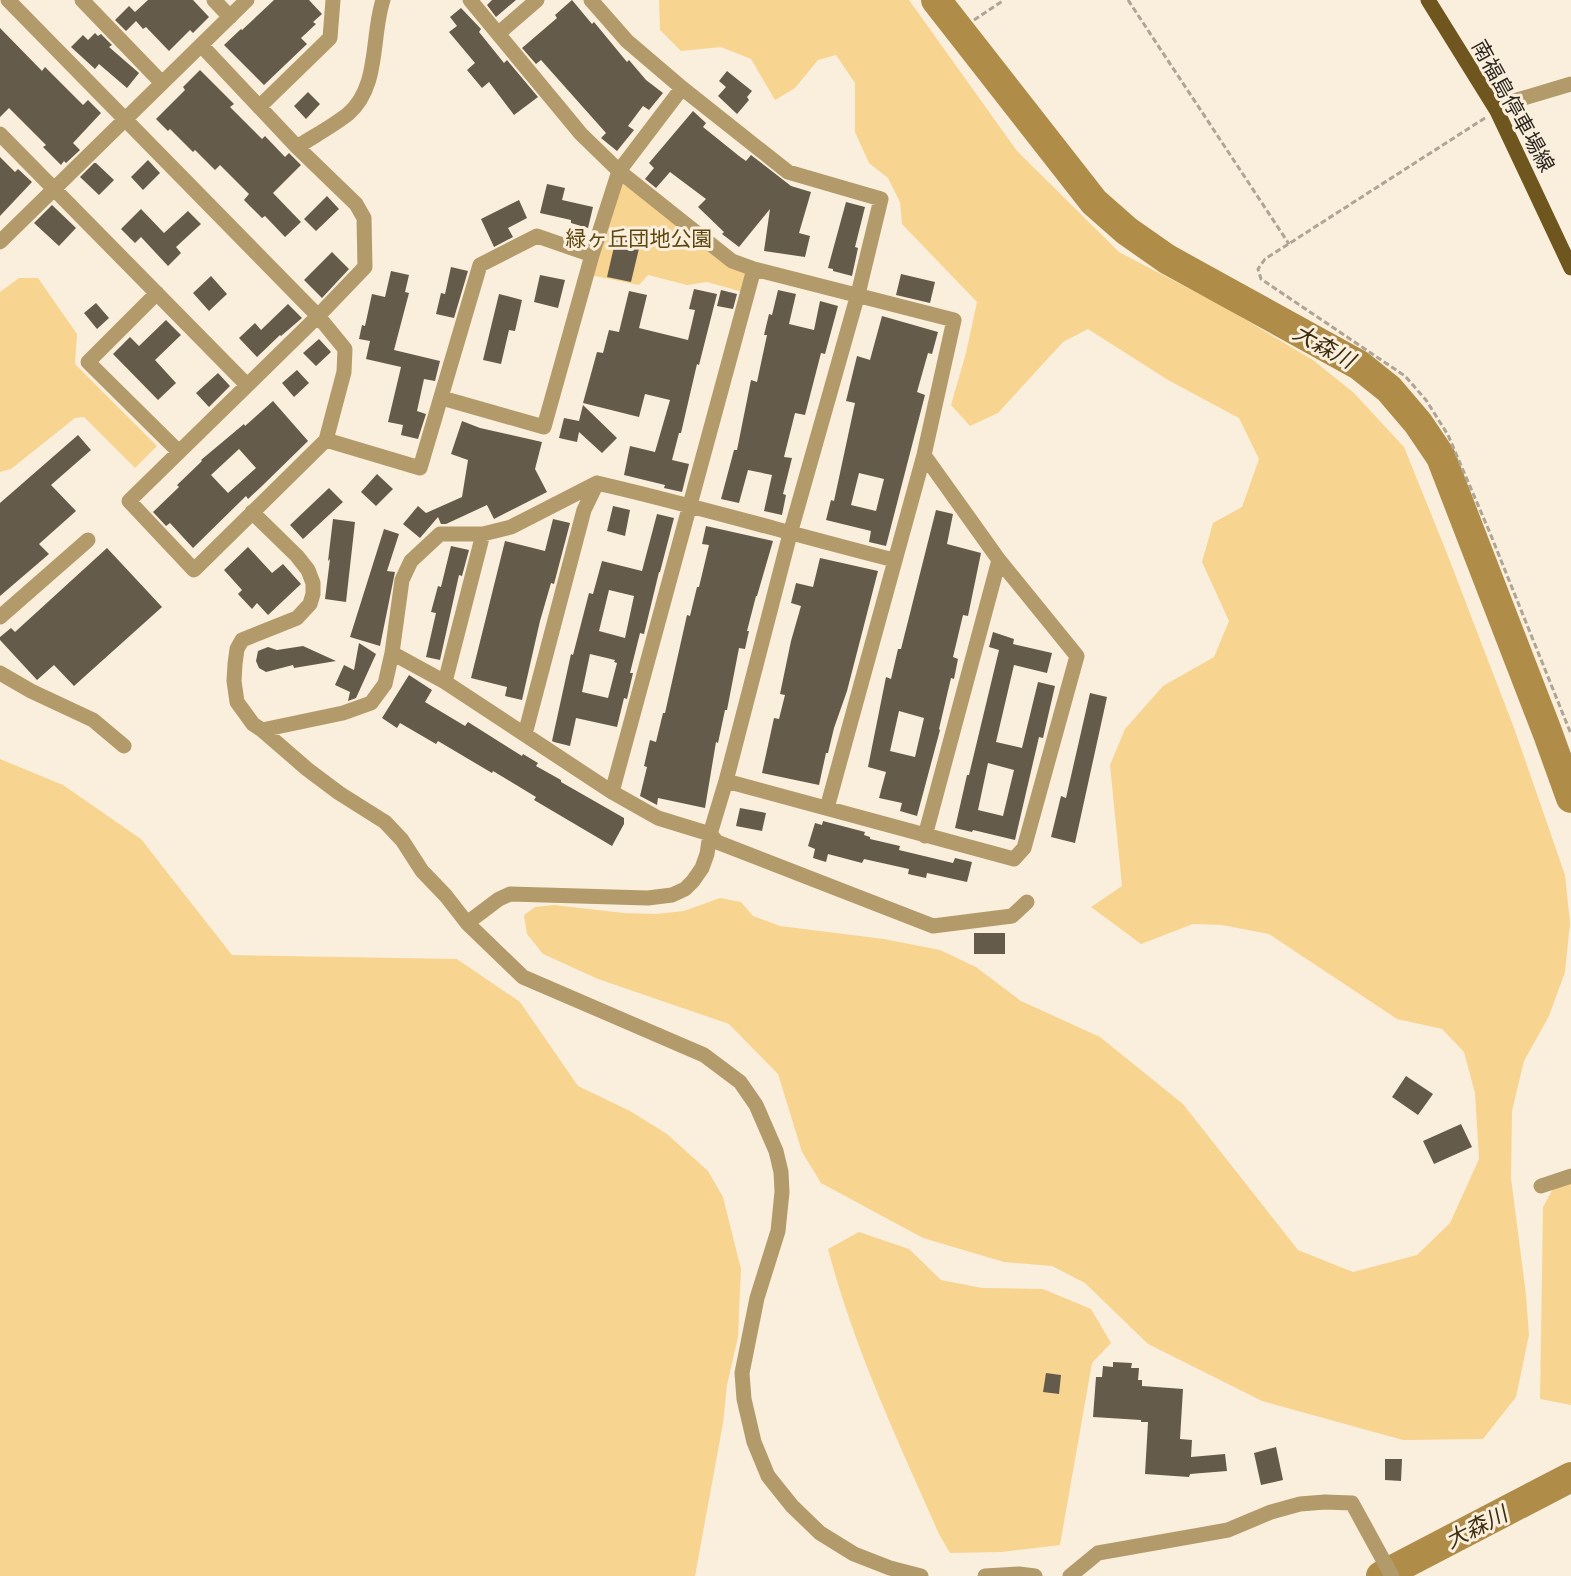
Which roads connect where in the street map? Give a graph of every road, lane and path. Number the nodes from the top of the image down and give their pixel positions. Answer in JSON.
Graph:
{"nodes":[{"id":1,"x":8,"y":0,"type":"edge"},
{"id":2,"x":82,"y":0,"type":"edge"},
{"id":3,"x":214,"y":0,"type":"edge"},
{"id":4,"x":247,"y":0,"type":"edge"},
{"id":5,"x":333,"y":0,"type":"edge"},
{"id":6,"x":383,"y":0,"type":"edge"},
{"id":7,"x":470,"y":0,"type":"edge"},
{"id":8,"x":537,"y":0,"type":"edge"},
{"id":9,"x":591,"y":0,"type":"edge"},
{"id":10,"x":1004,"y":0,"type":"edge"},
{"id":11,"x":1128,"y":0,"type":"edge"},
{"id":12,"x":1428,"y":0,"type":"edge"},
{"id":13,"x":230,"y":17,"type":"junction"},
{"id":14,"x":974,"y":20,"type":"dead end"},
{"id":15,"x":499,"y":33,"type":"junction"},
{"id":16,"x":201,"y":45,"type":"junction"},
{"id":17,"x":162,"y":83,"type":"junction"},
{"id":18,"x":1571,"y":84,"type":"edge"},
{"id":19,"x":682,"y":88,"type":"junction"},
{"id":20,"x":259,"y":107,"type":"junction"},
{"id":21,"x":1497,"y":111,"type":"junction"},
{"id":22,"x":125,"y":120,"type":"junction"},
{"id":23,"x":0,"y":134,"type":"edge"},
{"id":24,"x":297,"y":147,"type":"junction"},
{"id":25,"x":619,"y":171,"type":"junction"},
{"id":26,"x":54,"y":189,"type":"junction"},
{"id":27,"x":0,"y":242,"type":"edge"},
{"id":28,"x":1289,"y":244,"type":"junction"},
{"id":29,"x":592,"y":255,"type":"junction"},
{"id":30,"x":1571,"y":268,"type":"edge"},
{"id":31,"x":754,"y":269,"type":"junction"},
{"id":32,"x":157,"y":293,"type":"junction"},
{"id":33,"x":858,"y":294,"type":"junction"},
{"id":34,"x":318,"y":316,"type":"junction"},
{"id":35,"x":247,"y":385,"type":"junction"},
{"id":36,"x":442,"y":398,"type":"junction"},
{"id":37,"x":326,"y":440,"type":"junction"},
{"id":38,"x":179,"y":452,"type":"junction"},
{"id":39,"x":924,"y":454,"type":"junction"},
{"id":40,"x":597,"y":483,"type":"junction"},
{"id":41,"x":689,"y":504,"type":"junction"},
{"id":42,"x":252,"y":512,"type":"junction"},
{"id":43,"x":483,"y":534,"type":"junction"},
{"id":44,"x":790,"y":534,"type":"junction"},
{"id":45,"x":88,"y":540,"type":"dead end"},
{"id":46,"x":894,"y":560,"type":"junction"},
{"id":47,"x":999,"y":560,"type":"junction"},
{"id":48,"x":0,"y":617,"type":"edge"},
{"id":49,"x":392,"y":653,"type":"junction"},
{"id":50,"x":0,"y":673,"type":"edge"},
{"id":51,"x":445,"y":682,"type":"junction"},
{"id":52,"x":262,"y":730,"type":"junction"},
{"id":53,"x":525,"y":734,"type":"junction"},
{"id":54,"x":1571,"y":734,"type":"edge"},
{"id":55,"x":124,"y":747,"type":"dead end"},
{"id":56,"x":726,"y":781,"type":"junction"},
{"id":57,"x":612,"y":792,"type":"junction"},
{"id":58,"x":826,"y":808,"type":"junction"},
{"id":59,"x":710,"y":834,"type":"junction"},
{"id":60,"x":925,"y":836,"type":"junction"},
{"id":61,"x":1027,"y":902,"type":"dead end"},
{"id":62,"x":467,"y":923,"type":"junction"},
{"id":63,"x":1571,"y":1176,"type":"edge"},
{"id":64,"x":1541,"y":1186,"type":"dead end"},
{"id":65,"x":921,"y":1576,"type":"edge"},
{"id":66,"x":985,"y":1576,"type":"edge"},
{"id":67,"x":1035,"y":1576,"type":"edge"},
{"id":68,"x":1070,"y":1576,"type":"edge"},
{"id":69,"x":1392,"y":1576,"type":"edge"}],
"edges":[{"from":1,"to":22,"type":"street"},
{"from":2,"to":17,"type":"street"},
{"from":3,"to":13,"type":"street"},
{"from":4,"to":13,"type":"street"},
{"from":5,"to":20,"type":"street"},
{"from":6,"to":24,"type":"street"},
{"from":7,"to":15,"type":"street"},
{"from":8,"to":15,"type":"street"},
{"from":9,"to":19,"type":"street"},
{"from":10,"to":14,"type":"path"},
{"from":11,"to":28,"type":"path"},
{"from":12,"to":21,"type":"main road","name":"南福島停車場線"},
{"from":13,"to":16,"type":"street"},
{"from":15,"to":25,"type":"street"},
{"from":16,"to":17,"type":"street"},
{"from":16,"to":20,"type":"street"},
{"from":17,"to":22,"type":"street"},
{"from":18,"to":21,"type":"street"},
{"from":19,"to":25,"type":"street"},
{"from":19,"to":33,"type":"street"},
{"from":20,"to":24,"type":"street"},
{"from":21,"to":28,"type":"path"},
{"from":21,"to":30,"type":"main road","name":"南福島停車場線"},
{"from":22,"to":26,"type":"street"},
{"from":22,"to":34,"type":"street"},
{"from":23,"to":26,"type":"street"},
{"from":24,"to":34,"type":"street"},
{"from":25,"to":29,"type":"street"},
{"from":25,"to":31,"type":"street"},
{"from":26,"to":27,"type":"street"},
{"from":26,"to":32,"type":"street"},
{"from":28,"to":54,"type":"path"},
{"from":29,"to":36,"type":"street"},
{"from":29,"to":36,"type":"street"},
{"from":31,"to":33,"type":"street"},
{"from":31,"to":41,"type":"street"},
{"from":32,"to":35,"type":"street"},
{"from":32,"to":38,"type":"street"},
{"from":33,"to":39,"type":"street"},
{"from":33,"to":44,"type":"street"},
{"from":34,"to":35,"type":"street"},
{"from":34,"to":37,"type":"street"},
{"from":35,"to":38,"type":"street"},
{"from":36,"to":37,"type":"street"},
{"from":37,"to":42,"type":"street"},
{"from":38,"to":42,"type":"street"},
{"from":39,"to":46,"type":"street"},
{"from":39,"to":47,"type":"street"},
{"from":40,"to":41,"type":"street"},
{"from":40,"to":43,"type":"street"},
{"from":40,"to":53,"type":"street"},
{"from":41,"to":44,"type":"street"},
{"from":41,"to":57,"type":"street"},
{"from":42,"to":52,"type":"street"},
{"from":43,"to":49,"type":"street"},
{"from":43,"to":51,"type":"street"},
{"from":44,"to":46,"type":"street"},
{"from":44,"to":56,"type":"street"},
{"from":45,"to":48,"type":"street"},
{"from":46,"to":58,"type":"street"},
{"from":47,"to":60,"type":"street"},
{"from":47,"to":60,"type":"street"},
{"from":49,"to":51,"type":"street"},
{"from":49,"to":52,"type":"street"},
{"from":50,"to":55,"type":"street"},
{"from":51,"to":53,"type":"street"},
{"from":52,"to":62,"type":"street"},
{"from":53,"to":57,"type":"street"},
{"from":56,"to":58,"type":"street"},
{"from":56,"to":59,"type":"street"},
{"from":57,"to":59,"type":"street"},
{"from":58,"to":60,"type":"street"},
{"from":59,"to":61,"type":"street"},
{"from":59,"to":62,"type":"street"},
{"from":62,"to":65,"type":"street"},
{"from":63,"to":64,"type":"street"},
{"from":66,"to":67,"type":"street"},
{"from":68,"to":69,"type":"street"}]}
